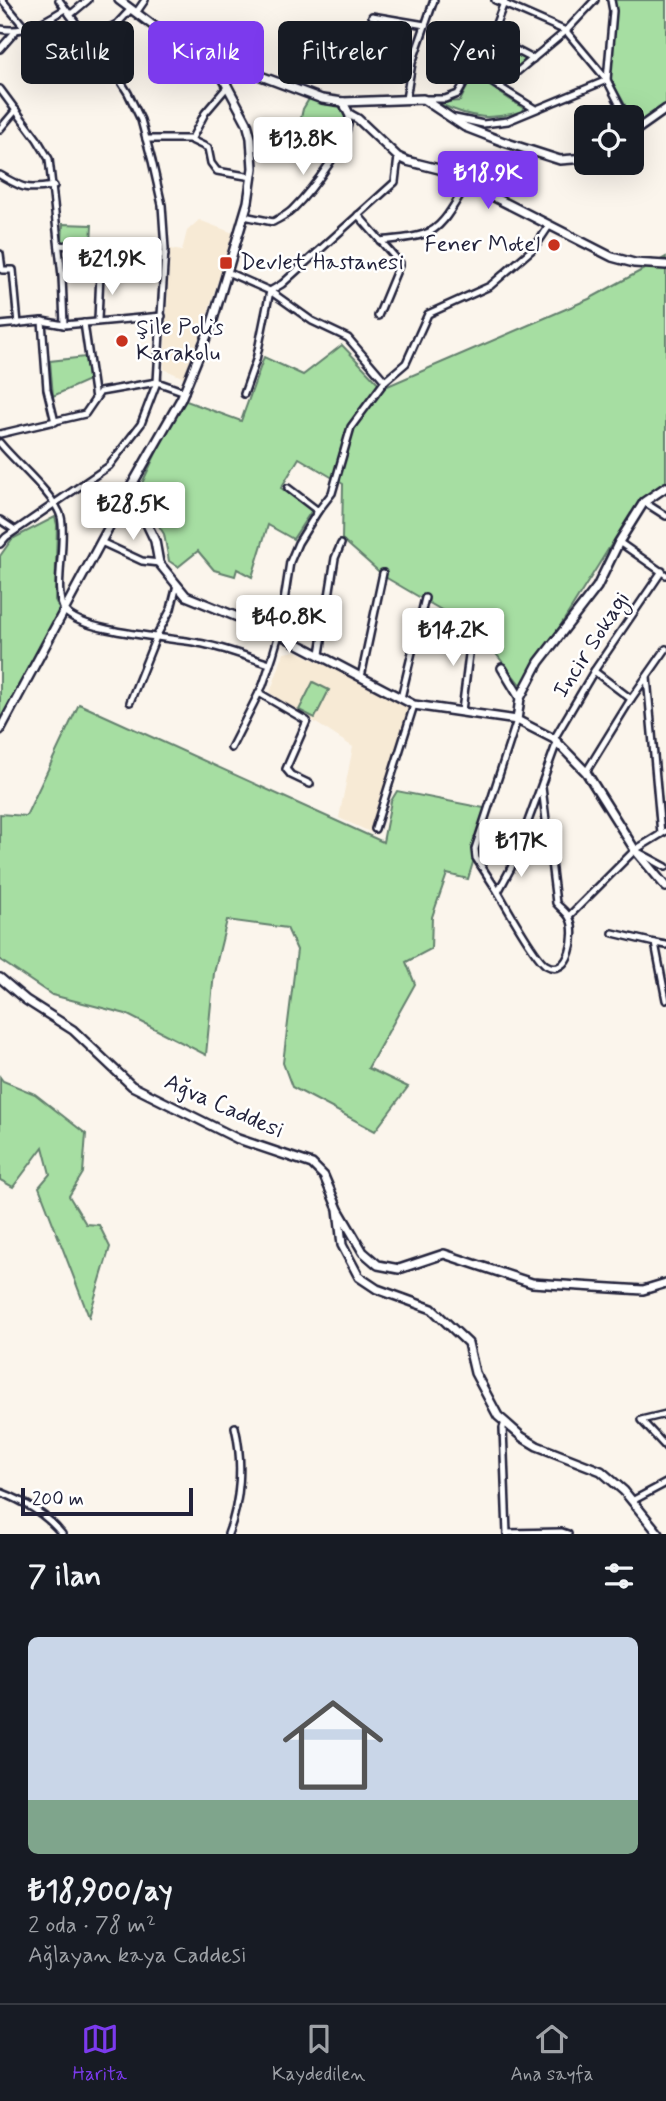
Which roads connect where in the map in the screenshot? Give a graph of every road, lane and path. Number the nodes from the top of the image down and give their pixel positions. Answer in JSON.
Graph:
{"nodes":[{"id":1,"x":2,"y":0,"type":"edge"},
{"id":2,"x":88,"y":0,"type":"edge"},
{"id":3,"x":119,"y":0,"type":"edge"},
{"id":4,"x":145,"y":0,"type":"edge"},
{"id":5,"x":434,"y":0,"type":"edge"},
{"id":6,"x":495,"y":0,"type":"edge"},
{"id":7,"x":595,"y":0,"type":"edge"},
{"id":8,"x":611,"y":0,"type":"edge"},
{"id":9,"x":61,"y":1,"type":"edge"},
{"id":10,"x":505,"y":2,"type":"edge"},
{"id":11,"x":134,"y":11,"type":"junction"},
{"id":12,"x":68,"y":12,"type":"junction"},
{"id":13,"x":372,"y":16,"type":"dead end"},
{"id":14,"x":51,"y":18,"type":"junction"},
{"id":15,"x":46,"y":21,"type":"edge"},
{"id":16,"x":54,"y":21,"type":"edge"},
{"id":17,"x":75,"y":21,"type":"edge"},
{"id":18,"x":121,"y":21,"type":"edge"},
{"id":19,"x":497,"y":21,"type":"edge"},
{"id":20,"x":148,"y":22,"type":"edge"},
{"id":21,"x":21,"y":23,"type":"edge"},
{"id":22,"x":425,"y":25,"type":"junction"},
{"id":23,"x":0,"y":29,"type":"edge"},
{"id":24,"x":21,"y":30,"type":"edge"},
{"id":25,"x":566,"y":31,"type":"junction"},
{"id":26,"x":15,"y":32,"type":"junction"},
{"id":27,"x":0,"y":49,"type":"edge"},
{"id":28,"x":520,"y":52,"type":"edge"},
{"id":29,"x":533,"y":59,"type":"junction"},
{"id":30,"x":264,"y":77,"type":"edge"},
{"id":31,"x":607,"y":80,"type":"junction"},
{"id":32,"x":122,"y":84,"type":"edge"},
{"id":33,"x":464,"y":84,"type":"edge"},
{"id":34,"x":494,"y":84,"type":"edge"},
{"id":35,"x":228,"y":86,"type":"joint"},
{"id":36,"x":499,"y":87,"type":"junction"},
{"id":37,"x":0,"y":89,"type":"edge"},
{"id":38,"x":406,"y":99,"type":"junction"},
{"id":39,"x":423,"y":99,"type":"junction"},
{"id":40,"x":343,"y":102,"type":"junction"},
{"id":41,"x":620,"y":105,"type":"edge"},
{"id":42,"x":666,"y":109,"type":"edge"},
{"id":43,"x":16,"y":110,"type":"junction"},
{"id":44,"x":535,"y":110,"type":"junction"},
{"id":45,"x":349,"y":114,"type":"junction"},
{"id":46,"x":452,"y":117,"type":"junction"},
{"id":47,"x":644,"y":123,"type":"edge"},
{"id":48,"x":0,"y":129,"type":"edge"},
{"id":49,"x":146,"y":139,"type":"junction"},
{"id":50,"x":191,"y":140,"type":"junction"},
{"id":51,"x":398,"y":157,"type":"junction"},
{"id":52,"x":574,"y":159,"type":"edge"},
{"id":53,"x":0,"y":175,"type":"edge"},
{"id":54,"x":251,"y":177,"type":"junction"},
{"id":55,"x":467,"y":184,"type":"junction"},
{"id":56,"x":54,"y":186,"type":"junction"},
{"id":57,"x":358,"y":215,"type":"junction"},
{"id":58,"x":244,"y":216,"type":"junction"},
{"id":59,"x":549,"y":226,"type":"junction"},
{"id":60,"x":380,"y":241,"type":"junction"},
{"id":61,"x":59,"y":245,"type":"junction"},
{"id":62,"x":0,"y":254,"type":"edge"},
{"id":63,"x":165,"y":255,"type":"junction"},
{"id":64,"x":666,"y":265,"type":"edge"},
{"id":65,"x":227,"y":272,"type":"junction"},
{"id":66,"x":100,"y":273,"type":"dead end"},
{"id":67,"x":270,"y":291,"type":"junction"},
{"id":68,"x":162,"y":316,"type":"junction"},
{"id":69,"x":378,"y":316,"type":"dead end"},
{"id":70,"x":99,"y":320,"type":"junction"},
{"id":71,"x":43,"y":321,"type":"junction"},
{"id":72,"x":84,"y":323,"type":"junction"},
{"id":73,"x":18,"y":324,"type":"junction"},
{"id":74,"x":0,"y":325,"type":"edge"},
{"id":75,"x":64,"y":325,"type":"junction"},
{"id":76,"x":385,"y":381,"type":"junction"},
{"id":77,"x":157,"y":382,"type":"junction"},
{"id":78,"x":184,"y":391,"type":"junction"},
{"id":79,"x":244,"y":394,"type":"dead end"},
{"id":80,"x":95,"y":398,"type":"junction"},
{"id":81,"x":55,"y":422,"type":"junction"},
{"id":82,"x":0,"y":435,"type":"edge"},
{"id":83,"x":0,"y":443,"type":"edge"},
{"id":84,"x":666,"y":487,"type":"edge"},
{"id":85,"x":288,"y":488,"type":"dead end"},
{"id":86,"x":125,"y":497,"type":"junction"},
{"id":87,"x":644,"y":502,"type":"junction"},
{"id":88,"x":55,"y":504,"type":"junction"},
{"id":89,"x":318,"y":511,"type":"junction"},
{"id":90,"x":666,"y":516,"type":"edge"},
{"id":91,"x":0,"y":520,"type":"edge"},
{"id":92,"x":15,"y":530,"type":"junction"},
{"id":93,"x":101,"y":542,"type":"junction"},
{"id":94,"x":619,"y":542,"type":"junction"},
{"id":95,"x":0,"y":544,"type":"edge"},
{"id":96,"x":341,"y":544,"type":"dead end"},
{"id":97,"x":159,"y":563,"type":"junction"},
{"id":98,"x":383,"y":573,"type":"dead end"},
{"id":99,"x":664,"y":573,"type":"edge"},
{"id":100,"x":177,"y":585,"type":"junction"},
{"id":101,"x":425,"y":598,"type":"dead end"},
{"id":102,"x":64,"y":610,"type":"junction"},
{"id":103,"x":472,"y":630,"type":"dead end"},
{"id":104,"x":279,"y":634,"type":"junction"},
{"id":105,"x":156,"y":637,"type":"junction"},
{"id":106,"x":666,"y":649,"type":"edge"},
{"id":107,"x":320,"y":654,"type":"junction"},
{"id":108,"x":663,"y":660,"type":"edge"},
{"id":109,"x":270,"y":664,"type":"junction"},
{"id":110,"x":502,"y":668,"type":"dead end"},
{"id":111,"x":594,"y":671,"type":"junction"},
{"id":112,"x":361,"y":677,"type":"junction"},
{"id":113,"x":647,"y":677,"type":"junction"},
{"id":114,"x":259,"y":693,"type":"junction"},
{"id":115,"x":401,"y":698,"type":"junction"},
{"id":116,"x":520,"y":698,"type":"junction"},
{"id":117,"x":631,"y":699,"type":"junction"},
{"id":118,"x":130,"y":702,"type":"dead end"},
{"id":119,"x":414,"y":705,"type":"junction"},
{"id":120,"x":462,"y":712,"type":"junction"},
{"id":121,"x":517,"y":720,"type":"junction"},
{"id":122,"x":0,"y":730,"type":"edge"},
{"id":123,"x":555,"y":741,"type":"junction"},
{"id":124,"x":231,"y":748,"type":"dead end"},
{"id":125,"x":586,"y":772,"type":"junction"},
{"id":126,"x":310,"y":785,"type":"dead end"},
{"id":127,"x":541,"y":787,"type":"junction"},
{"id":128,"x":375,"y":829,"type":"dead end"},
{"id":129,"x":664,"y":832,"type":"edge"},
{"id":130,"x":635,"y":850,"type":"junction"},
{"id":131,"x":666,"y":867,"type":"edge"},
{"id":132,"x":666,"y":887,"type":"edge"},
{"id":133,"x":498,"y":892,"type":"junction"},
{"id":134,"x":569,"y":916,"type":"junction"},
{"id":135,"x":614,"y":933,"type":"dead end"},
{"id":136,"x":654,"y":943,"type":"junction"},
{"id":137,"x":666,"y":945,"type":"edge"},
{"id":138,"x":0,"y":978,"type":"edge"},
{"id":139,"x":666,"y":1000,"type":"edge"},
{"id":140,"x":338,"y":1209,"type":"junction"},
{"id":141,"x":666,"y":1283,"type":"edge"},
{"id":142,"x":666,"y":1413,"type":"edge"},
{"id":143,"x":505,"y":1422,"type":"junction"},
{"id":144,"x":235,"y":1427,"type":"dead end"},
{"id":145,"x":666,"y":1447,"type":"edge"},
{"id":146,"x":666,"y":1483,"type":"edge"},
{"id":147,"x":0,"y":1492,"type":"edge"},
{"id":148,"x":632,"y":1501,"type":"junction"},
{"id":149,"x":62,"y":1534,"type":"edge"},
{"id":150,"x":228,"y":1534,"type":"edge"},
{"id":151,"x":507,"y":1534,"type":"edge"},
{"id":152,"x":568,"y":1534,"type":"edge"},
{"id":153,"x":659,"y":1534,"type":"edge"}],
"edges":[{"from":1,"to":21,"type":"street"},
{"from":2,"to":12,"type":"street"},
{"from":3,"to":11,"type":"street"},
{"from":4,"to":11,"type":"street"},
{"from":5,"to":22,"type":"street"},
{"from":6,"to":10,"type":"street"},
{"from":7,"to":25,"type":"street"},
{"from":8,"to":31,"type":"street"},
{"from":9,"to":12,"type":"street"},
{"from":10,"to":19,"type":"street"},
{"from":10,"to":25,"type":"street"},
{"from":11,"to":18,"type":"street"},
{"from":11,"to":20,"type":"street"},
{"from":12,"to":14,"type":"street"},
{"from":12,"to":17,"type":"street"},
{"from":13,"to":22,"type":"street"},
{"from":14,"to":15,"type":"street"},
{"from":14,"to":16,"type":"street"},
{"from":22,"to":38,"type":"street"},
{"from":23,"to":26,"type":"street"},
{"from":24,"to":26,"type":"street"},
{"from":25,"to":29,"type":"street"},
{"from":25,"to":31,"type":"street"},
{"from":26,"to":27,"type":"street"},
{"from":28,"to":29,"type":"street"},
{"from":29,"to":36,"type":"street"},
{"from":30,"to":40,"type":"street"},
{"from":31,"to":41,"type":"street"},
{"from":31,"to":44,"type":"street"},
{"from":32,"to":49,"type":"street"},
{"from":33,"to":39,"type":"street"},
{"from":34,"to":36,"type":"street"},
{"from":35,"to":50,"type":"street"},
{"from":35,"to":54,"type":"street"},
{"from":36,"to":44,"type":"street"},
{"from":37,"to":43,"type":"street"},
{"from":38,"to":39,"type":"street"},
{"from":38,"to":40,"type":"street"},
{"from":39,"to":46,"type":"street"},
{"from":40,"to":45,"type":"street"},
{"from":42,"to":47,"type":"street"},
{"from":43,"to":48,"type":"street"},
{"from":43,"to":56,"type":"street"},
{"from":44,"to":46,"type":"street"},
{"from":45,"to":51,"type":"street"},
{"from":45,"to":58,"type":"street"},
{"from":46,"to":52,"type":"street"},
{"from":49,"to":50,"type":"street"},
{"from":49,"to":63,"type":"street"},
{"from":50,"to":54,"type":"street"},
{"from":51,"to":55,"type":"street"},
{"from":51,"to":57,"type":"street"},
{"from":53,"to":56,"type":"street"},
{"from":54,"to":58,"type":"street"},
{"from":55,"to":59,"type":"street"},
{"from":55,"to":60,"type":"street"},
{"from":56,"to":61,"type":"street"},
{"from":57,"to":60,"type":"street"},
{"from":57,"to":67,"type":"street"},
{"from":58,"to":65,"type":"street"},
{"from":59,"to":64,"type":"street"},
{"from":59,"to":76,"type":"street"},
{"from":60,"to":69,"type":"street"},
{"from":61,"to":63,"type":"street"},
{"from":61,"to":75,"type":"street"},
{"from":62,"to":73,"type":"street"},
{"from":63,"to":68,"type":"street"},
{"from":65,"to":67,"type":"street"},
{"from":65,"to":78,"type":"street"},
{"from":66,"to":70,"type":"street"},
{"from":67,"to":76,"type":"street"},
{"from":67,"to":79,"type":"street"},
{"from":68,"to":70,"type":"street"},
{"from":68,"to":77,"type":"street"},
{"from":70,"to":72,"type":"street"},
{"from":71,"to":73,"type":"street"},
{"from":71,"to":75,"type":"street"},
{"from":71,"to":81,"type":"street"},
{"from":72,"to":75,"type":"street"},
{"from":72,"to":80,"type":"street"},
{"from":73,"to":74,"type":"street"},
{"from":76,"to":89,"type":"street"},
{"from":77,"to":78,"type":"street"},
{"from":77,"to":80,"type":"street"},
{"from":77,"to":88,"type":"street"},
{"from":78,"to":86,"type":"street"},
{"from":80,"to":81,"type":"street"},
{"from":81,"to":82,"type":"street"},
{"from":83,"to":88,"type":"street"},
{"from":84,"to":87,"type":"street"},
{"from":85,"to":89,"type":"street"},
{"from":86,"to":93,"type":"street"},
{"from":86,"to":97,"type":"street"},
{"from":87,"to":90,"type":"street"},
{"from":87,"to":94,"type":"street"},
{"from":88,"to":92,"type":"street"},
{"from":88,"to":102,"type":"street"},
{"from":89,"to":104,"type":"street"},
{"from":91,"to":92,"type":"street"},
{"from":92,"to":95,"type":"street"},
{"from":93,"to":97,"type":"street"},
{"from":93,"to":102,"type":"street"},
{"from":94,"to":99,"type":"street"},
{"from":94,"to":116,"type":"street"},
{"from":96,"to":107,"type":"street"},
{"from":97,"to":100,"type":"street"},
{"from":98,"to":112,"type":"street"},
{"from":99,"to":111,"type":"street","name":"Incir Sokagi"},
{"from":100,"to":104,"type":"street"},
{"from":100,"to":105,"type":"street"},
{"from":101,"to":115,"type":"street"},
{"from":102,"to":105,"type":"street"},
{"from":102,"to":122,"type":"street"},
{"from":103,"to":120,"type":"street"},
{"from":104,"to":107,"type":"street"},
{"from":104,"to":109,"type":"street"},
{"from":105,"to":109,"type":"street"},
{"from":105,"to":118,"type":"street"},
{"from":106,"to":108,"type":"street"},
{"from":107,"to":112,"type":"street"},
{"from":108,"to":113,"type":"street"},
{"from":109,"to":114,"type":"street"},
{"from":110,"to":116,"type":"street"},
{"from":111,"to":117,"type":"street"},
{"from":111,"to":123,"type":"street","name":"Incir Sokagi"},
{"from":112,"to":115,"type":"street"},
{"from":113,"to":117,"type":"street"},
{"from":113,"to":129,"type":"street"},
{"from":114,"to":124,"type":"street"},
{"from":114,"to":126,"type":"street"},
{"from":115,"to":119,"type":"street"},
{"from":116,"to":121,"type":"street"},
{"from":117,"to":125,"type":"street"},
{"from":119,"to":120,"type":"street"},
{"from":119,"to":128,"type":"street"},
{"from":120,"to":121,"type":"street"},
{"from":121,"to":123,"type":"street"},
{"from":121,"to":133,"type":"street"},
{"from":123,"to":125,"type":"street"},
{"from":123,"to":127,"type":"street","name":"Incir Sokagi"},
{"from":125,"to":130,"type":"street"},
{"from":127,"to":133,"type":"street","name":"Incir Sokagi"},
{"from":127,"to":134,"type":"street"},
{"from":129,"to":130,"type":"street"},
{"from":130,"to":131,"type":"street"},
{"from":130,"to":132,"type":"street"},
{"from":130,"to":134,"type":"street"},
{"from":133,"to":134,"type":"street"},
{"from":135,"to":136,"type":"street"},
{"from":136,"to":137,"type":"street"},
{"from":136,"to":139,"type":"street"},
{"from":138,"to":140,"type":"street","name":"Ağva Caddesi"},
{"from":140,"to":141,"type":"street"},
{"from":140,"to":143,"type":"street","name":"Ağva Caddesi"},
{"from":142,"to":145,"type":"street"},
{"from":143,"to":148,"type":"street","name":"Ağva Caddesi"},
{"from":143,"to":151,"type":"street"},
{"from":144,"to":150,"type":"street"},
{"from":146,"to":148,"type":"street"},
{"from":147,"to":149,"type":"street"},
{"from":148,"to":153,"type":"street","name":"Ağva Caddesi"},
{"from":151,"to":152,"type":"street"}]}
